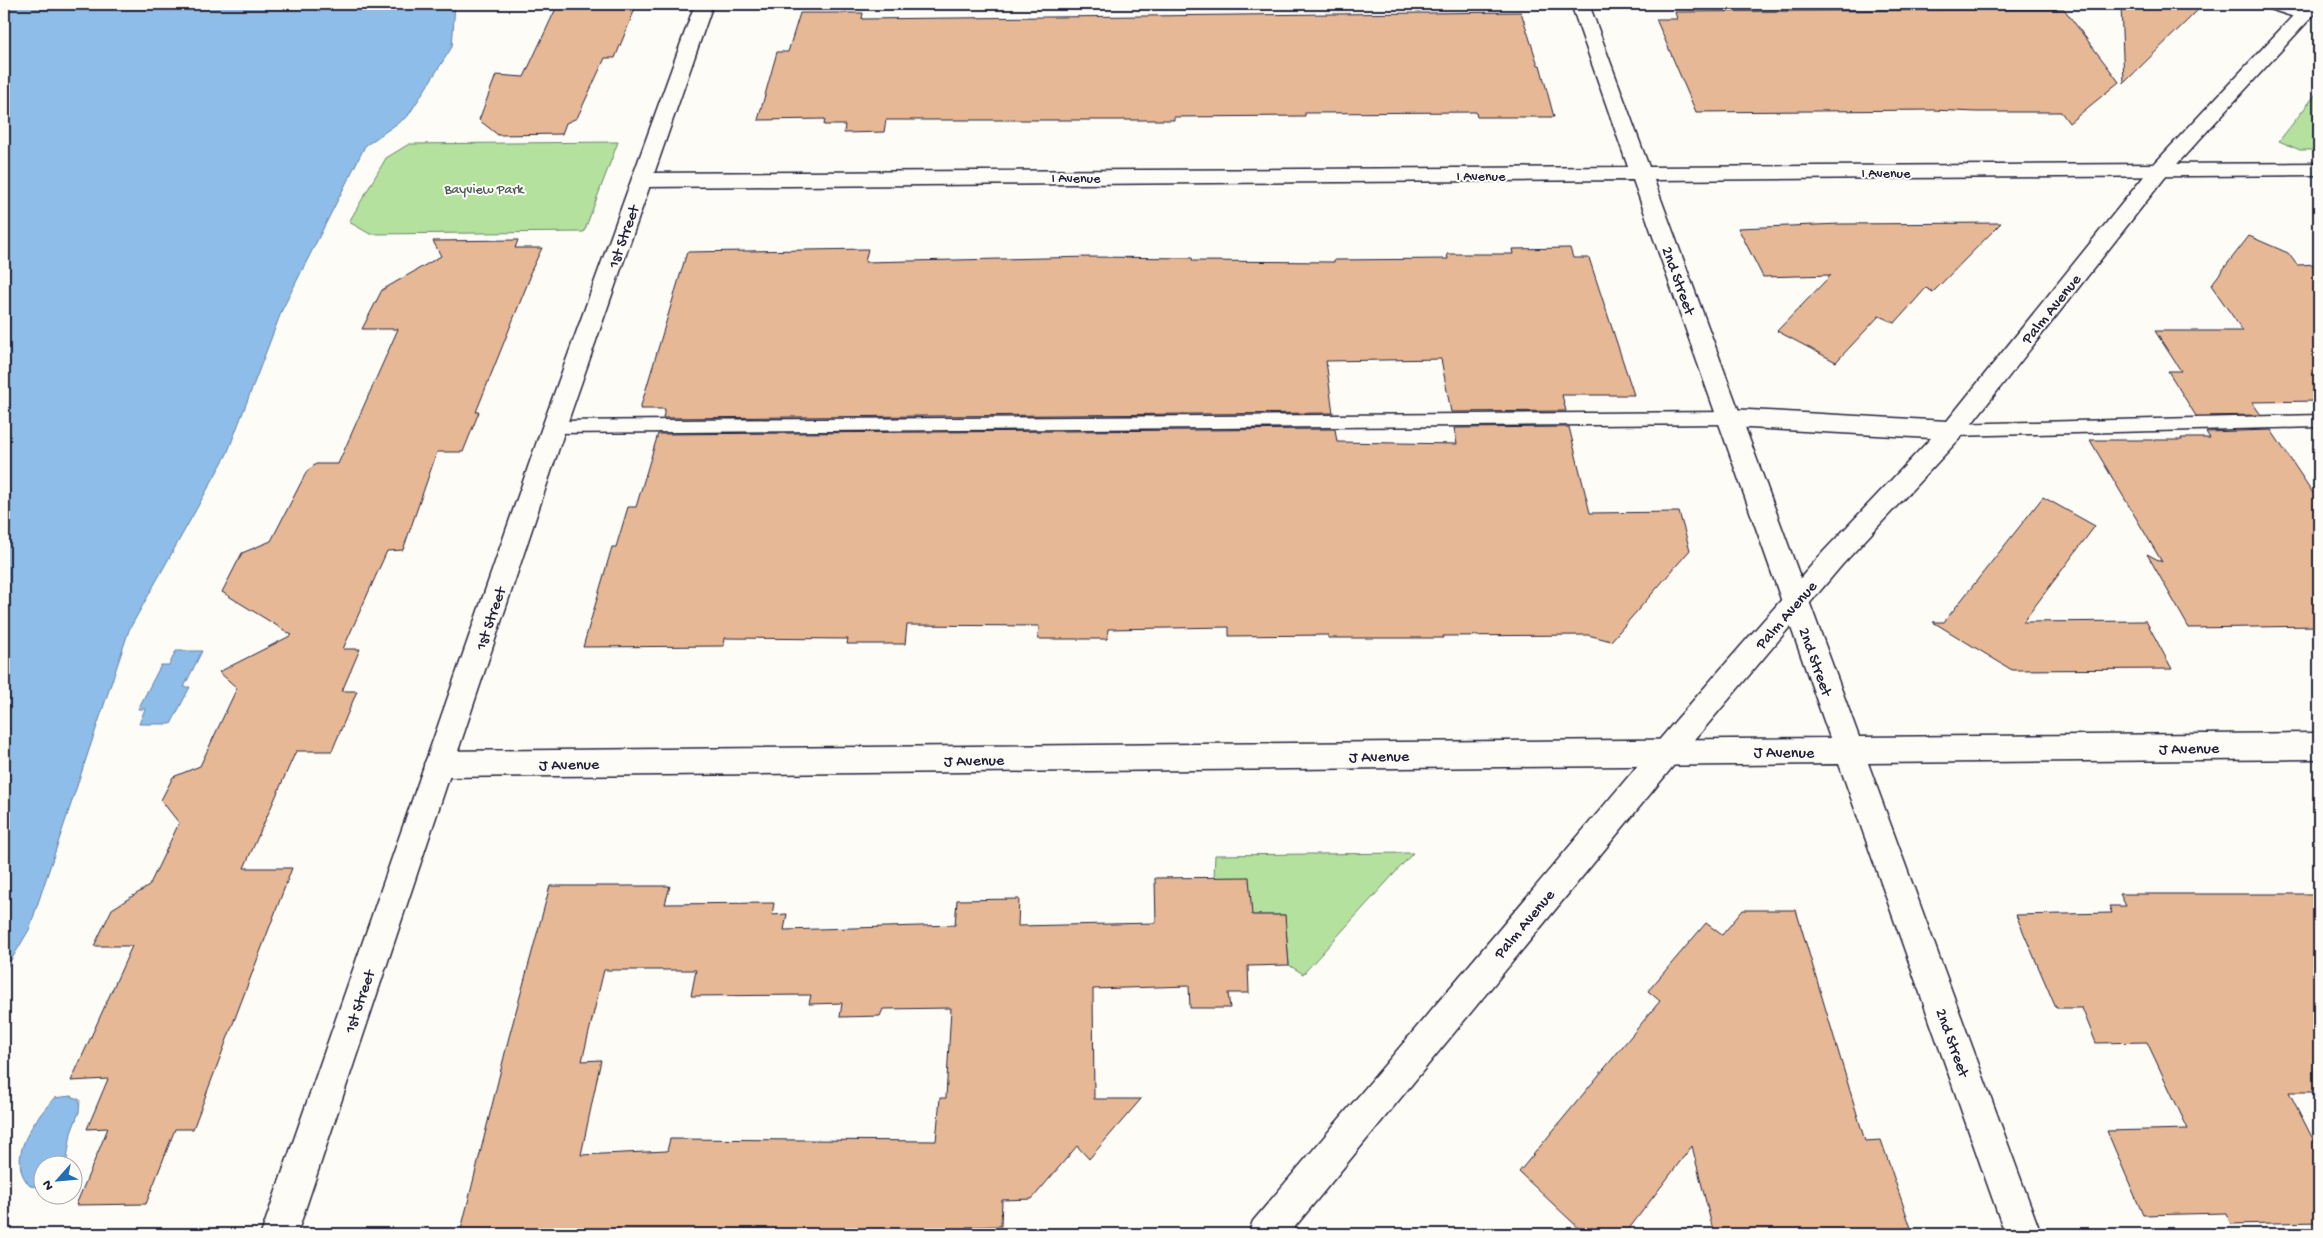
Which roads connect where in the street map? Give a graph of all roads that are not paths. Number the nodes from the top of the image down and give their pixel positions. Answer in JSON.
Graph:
{"nodes":[{"id":1,"x":704,"y":4,"type":"edge"},
{"id":2,"x":1580,"y":4,"type":"edge"},
{"id":3,"x":2267,"y":4,"type":"edge"},
{"id":4,"x":2309,"y":10,"type":"edge"},
{"id":5,"x":2319,"y":169,"type":"edge"},
{"id":6,"x":2160,"y":170,"type":"junction"},
{"id":7,"x":1642,"y":173,"type":"junction"},
{"id":8,"x":643,"y":180,"type":"junction"},
{"id":9,"x":1730,"y":418,"type":"junction"},
{"id":10,"x":2319,"y":421,"type":"edge"},
{"id":11,"x":554,"y":427,"type":"junction"},
{"id":12,"x":1953,"y":430,"type":"junction"},
{"id":13,"x":1796,"y":602,"type":"junction"},
{"id":14,"x":2319,"y":746,"type":"edge"},
{"id":15,"x":1849,"y":750,"type":"junction"},
{"id":16,"x":1666,"y":752,"type":"junction"},
{"id":17,"x":439,"y":764,"type":"junction"},
{"id":18,"x":279,"y":1234,"type":"edge"},
{"id":19,"x":1266,"y":1234,"type":"edge"},
{"id":20,"x":2023,"y":1234,"type":"edge"}],
"edges":[{"from":1,"to":8,"type":"street","name":"1st Street"},
{"from":2,"to":7,"type":"street","name":"2nd Street"},
{"from":3,"to":4,"type":"lane"},
{"from":4,"to":6,"type":"street","name":"Palm Avenue"},
{"from":5,"to":6,"type":"street","name":"I Avenue"},
{"from":6,"to":7,"type":"street","name":"I Avenue"},
{"from":6,"to":12,"type":"street","name":"Palm Avenue"},
{"from":7,"to":8,"type":"street","name":"I Avenue"},
{"from":7,"to":9,"type":"street","name":"2nd Street"},
{"from":8,"to":11,"type":"street","name":"1st Street"},
{"from":9,"to":11,"type":"lane"},
{"from":9,"to":12,"type":"street"},
{"from":9,"to":13,"type":"street","name":"2nd Street"},
{"from":10,"to":12,"type":"lane"},
{"from":11,"to":17,"type":"street","name":"1st Street"},
{"from":12,"to":13,"type":"street","name":"Palm Avenue"},
{"from":13,"to":15,"type":"street","name":"2nd Street"},
{"from":13,"to":16,"type":"street","name":"Palm Avenue"},
{"from":14,"to":15,"type":"street","name":"J Avenue"},
{"from":15,"to":16,"type":"street","name":"J Avenue"},
{"from":15,"to":20,"type":"street","name":"2nd Street"},
{"from":16,"to":17,"type":"street","name":"J Avenue"},
{"from":16,"to":19,"type":"street","name":"Palm Avenue"},
{"from":17,"to":18,"type":"street","name":"1st Street"}]}
